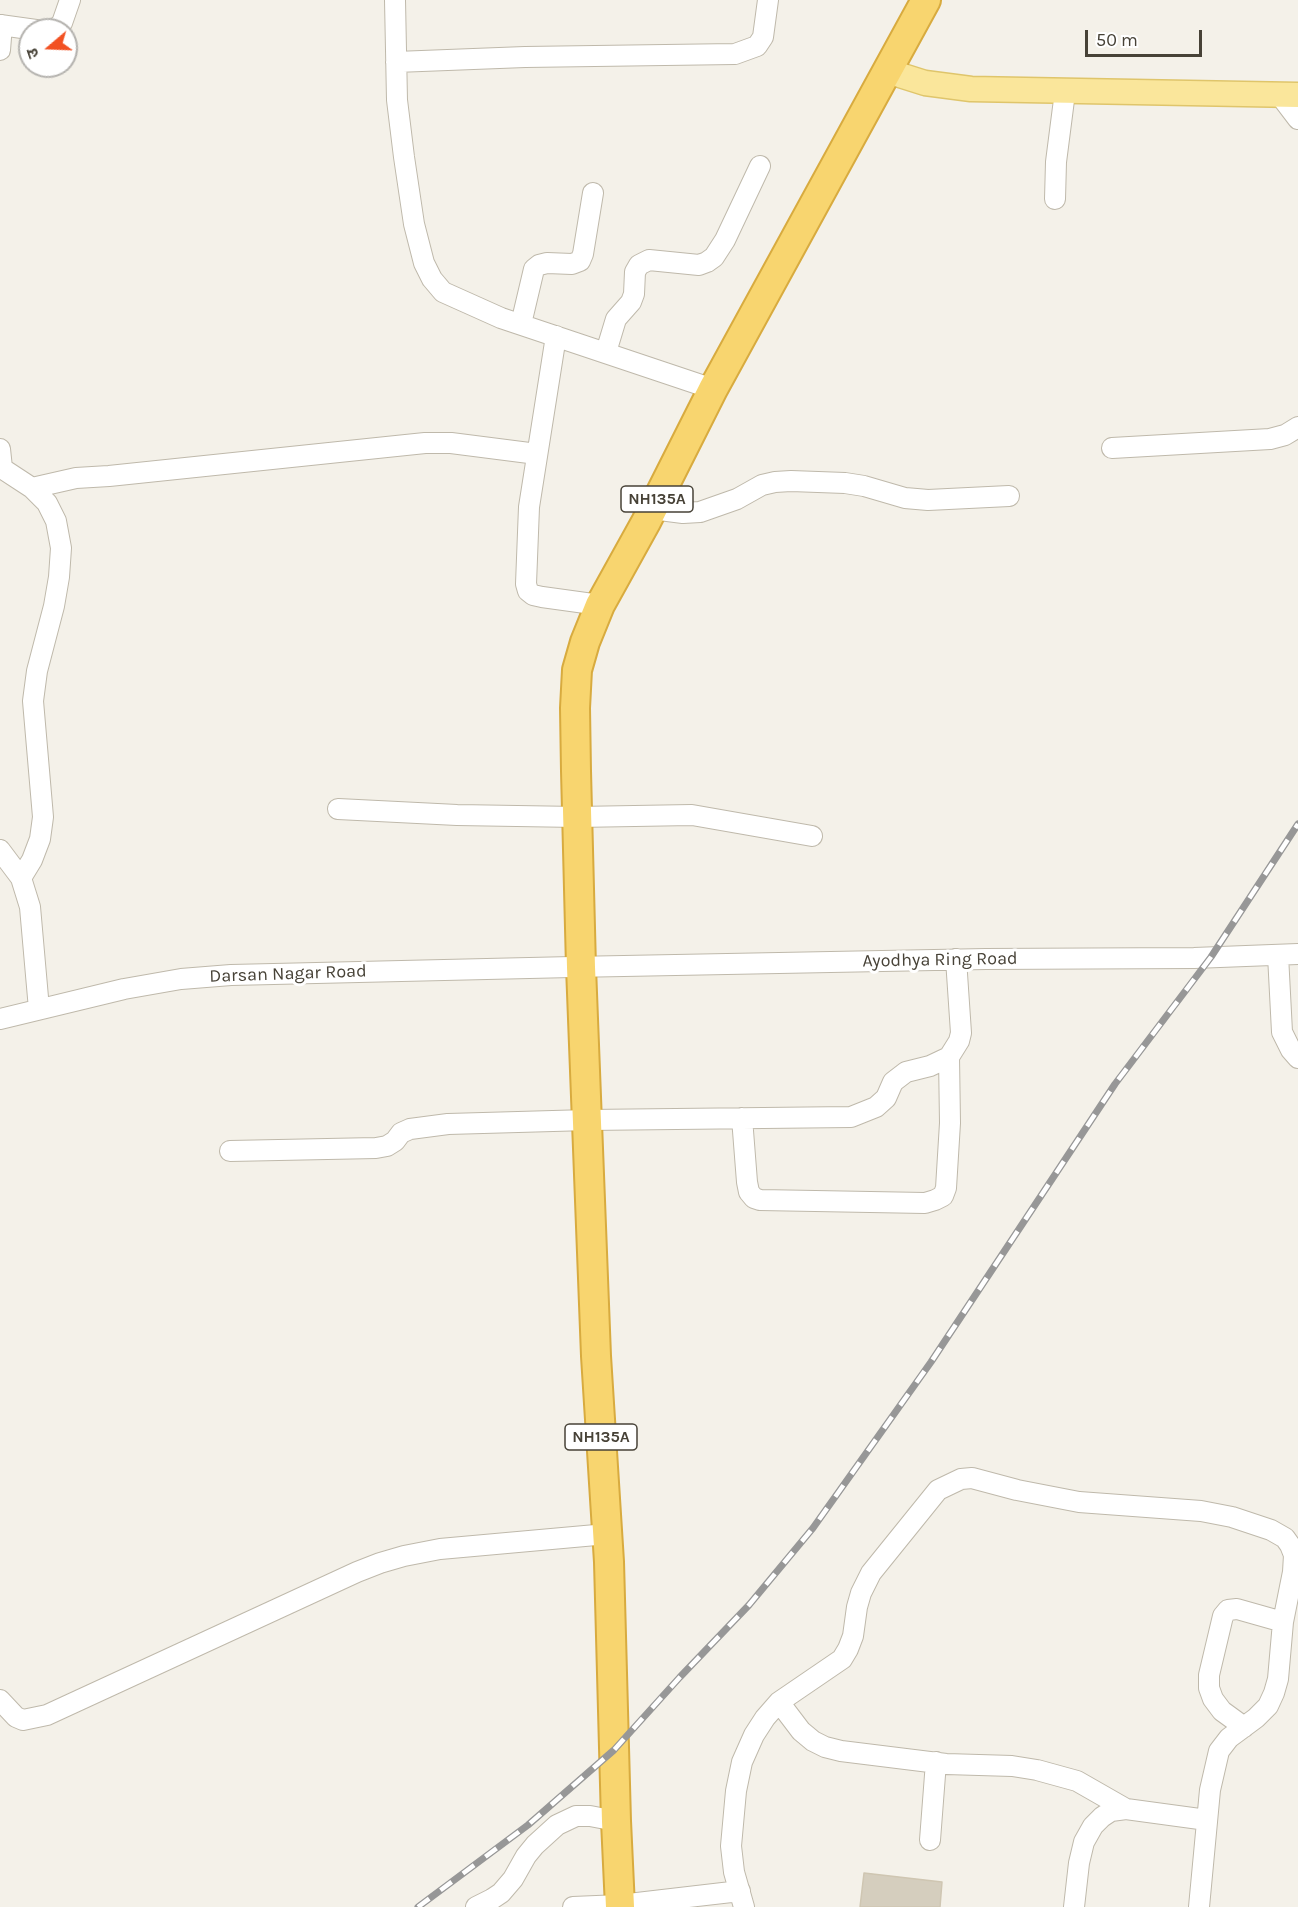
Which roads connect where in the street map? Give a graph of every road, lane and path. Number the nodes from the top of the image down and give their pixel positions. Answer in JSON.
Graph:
{"nodes":[{"id":1,"x":70,"y":0,"type":"edge"},
{"id":2,"x":395,"y":0,"type":"edge"},
{"id":3,"x":768,"y":0,"type":"edge"},
{"id":4,"x":926,"y":0,"type":"edge"},
{"id":5,"x":64,"y":18,"type":"edge"},
{"id":6,"x":1,"y":25,"type":"edge"},
{"id":7,"x":18,"y":27,"type":"edge"},
{"id":8,"x":0,"y":50,"type":"edge"},
{"id":9,"x":396,"y":62,"type":"junction"},
{"id":10,"x":887,"y":71,"type":"junction"},
{"id":11,"x":1065,"y":92,"type":"junction"},
{"id":12,"x":1288,"y":95,"type":"edge"},
{"id":13,"x":1298,"y":119,"type":"edge"},
{"id":14,"x":760,"y":166,"type":"dead end"},
{"id":15,"x":593,"y":194,"type":"dead end"},
{"id":16,"x":1055,"y":199,"type":"dead end"},
{"id":17,"x":521,"y":324,"type":"junction"},
{"id":18,"x":555,"y":336,"type":"junction"},
{"id":19,"x":606,"y":352,"type":"junction"},
{"id":20,"x":713,"y":389,"type":"junction"},
{"id":21,"x":1298,"y":427,"type":"edge"},
{"id":22,"x":1112,"y":448,"type":"dead end"},
{"id":23,"x":537,"y":454,"type":"junction"},
{"id":24,"x":1,"y":462,"type":"edge"},
{"id":25,"x":33,"y":488,"type":"junction"},
{"id":26,"x":1009,"y":496,"type":"dead end"},
{"id":27,"x":652,"y":509,"type":"junction"},
{"id":28,"x":600,"y":605,"type":"junction"},
{"id":29,"x":338,"y":809,"type":"dead end"},
{"id":30,"x":577,"y":817,"type":"junction"},
{"id":31,"x":812,"y":836,"type":"dead end"},
{"id":32,"x":0,"y":850,"type":"edge"},
{"id":33,"x":21,"y":878,"type":"junction"},
{"id":34,"x":1298,"y":954,"type":"edge"},
{"id":35,"x":1278,"y":955,"type":"junction"},
{"id":36,"x":956,"y":959,"type":"junction"},
{"id":37,"x":581,"y":967,"type":"junction"},
{"id":38,"x":39,"y":1009,"type":"junction"},
{"id":39,"x":0,"y":1019,"type":"edge"},
{"id":40,"x":949,"y":1057,"type":"junction"},
{"id":41,"x":1298,"y":1058,"type":"edge"},
{"id":42,"x":742,"y":1119,"type":"junction"},
{"id":43,"x":588,"y":1120,"type":"junction"},
{"id":44,"x":230,"y":1151,"type":"dead end"},
{"id":45,"x":607,"y":1534,"type":"junction"},
{"id":46,"x":1283,"y":1622,"type":"junction"},
{"id":47,"x":0,"y":1700,"type":"edge"},
{"id":48,"x":779,"y":1702,"type":"junction"},
{"id":49,"x":1244,"y":1727,"type":"junction"},
{"id":50,"x":936,"y":1762,"type":"junction"},
{"id":51,"x":1126,"y":1809,"type":"junction"},
{"id":52,"x":1207,"y":1820,"type":"junction"},
{"id":53,"x":616,"y":1821,"type":"junction"},
{"id":54,"x":930,"y":1840,"type":"dead end"},
{"id":55,"x":742,"y":1899,"type":"edge"},
{"id":56,"x":620,"y":1906,"type":"edge"},
{"id":57,"x":476,"y":1907,"type":"edge"},
{"id":58,"x":573,"y":1907,"type":"edge"},
{"id":59,"x":1074,"y":1907,"type":"edge"},
{"id":60,"x":1199,"y":1907,"type":"edge"}],
"edges":[{"from":1,"to":5,"type":"street"},
{"from":2,"to":9,"type":"street"},
{"from":3,"to":9,"type":"street"},
{"from":4,"to":10,"type":"highway","number":"NH135A"},
{"from":6,"to":7,"type":"street"},
{"from":6,"to":8,"type":"street"},
{"from":9,"to":17,"type":"street"},
{"from":10,"to":11,"type":"main road"},
{"from":10,"to":20,"type":"highway","number":"NH135A"},
{"from":11,"to":12,"type":"main road"},
{"from":11,"to":16,"type":"street"},
{"from":12,"to":13,"type":"street"},
{"from":14,"to":19,"type":"street"},
{"from":15,"to":17,"type":"street"},
{"from":17,"to":18,"type":"street"},
{"from":18,"to":19,"type":"street"},
{"from":18,"to":23,"type":"street"},
{"from":19,"to":20,"type":"street"},
{"from":20,"to":27,"type":"highway","number":"NH135A"},
{"from":21,"to":22,"type":"street"},
{"from":23,"to":25,"type":"street"},
{"from":23,"to":28,"type":"street"},
{"from":24,"to":25,"type":"street"},
{"from":25,"to":33,"type":"street"},
{"from":26,"to":27,"type":"street"},
{"from":27,"to":28,"type":"highway","number":"NH135A"},
{"from":28,"to":30,"type":"highway","number":"NH135A"},
{"from":29,"to":30,"type":"street"},
{"from":30,"to":31,"type":"street"},
{"from":30,"to":37,"type":"highway","number":"NH135A"},
{"from":32,"to":33,"type":"street"},
{"from":33,"to":38,"type":"street"},
{"from":34,"to":35,"type":"street","name":"Ayodhya Ring Road"},
{"from":35,"to":36,"type":"street","name":"Ayodhya Ring Road"},
{"from":35,"to":41,"type":"street"},
{"from":36,"to":37,"type":"street","name":"Ayodhya Ring Road"},
{"from":36,"to":40,"type":"street"},
{"from":37,"to":38,"type":"street","name":"Darsan Nagar Road"},
{"from":37,"to":43,"type":"highway","number":"NH135A"},
{"from":38,"to":39,"type":"street","name":"Darsan Nagar Road"},
{"from":40,"to":42,"type":"street"},
{"from":40,"to":42,"type":"street"},
{"from":42,"to":43,"type":"street"},
{"from":43,"to":44,"type":"street"},
{"from":43,"to":45,"type":"highway","number":"NH135A"},
{"from":45,"to":47,"type":"street"},
{"from":45,"to":53,"type":"highway","number":"NH135A"},
{"from":46,"to":48,"type":"street"},
{"from":46,"to":49,"type":"street"},
{"from":46,"to":49,"type":"street"},
{"from":48,"to":50,"type":"street"},
{"from":48,"to":55,"type":"street"},
{"from":49,"to":52,"type":"street"},
{"from":50,"to":51,"type":"street"},
{"from":50,"to":54,"type":"street"},
{"from":51,"to":52,"type":"street"},
{"from":51,"to":59,"type":"street"},
{"from":52,"to":60,"type":"street"},
{"from":53,"to":56,"type":"highway","number":"NH135A"},
{"from":53,"to":57,"type":"street"},
{"from":55,"to":56,"type":"street"},
{"from":56,"to":58,"type":"street"}]}
